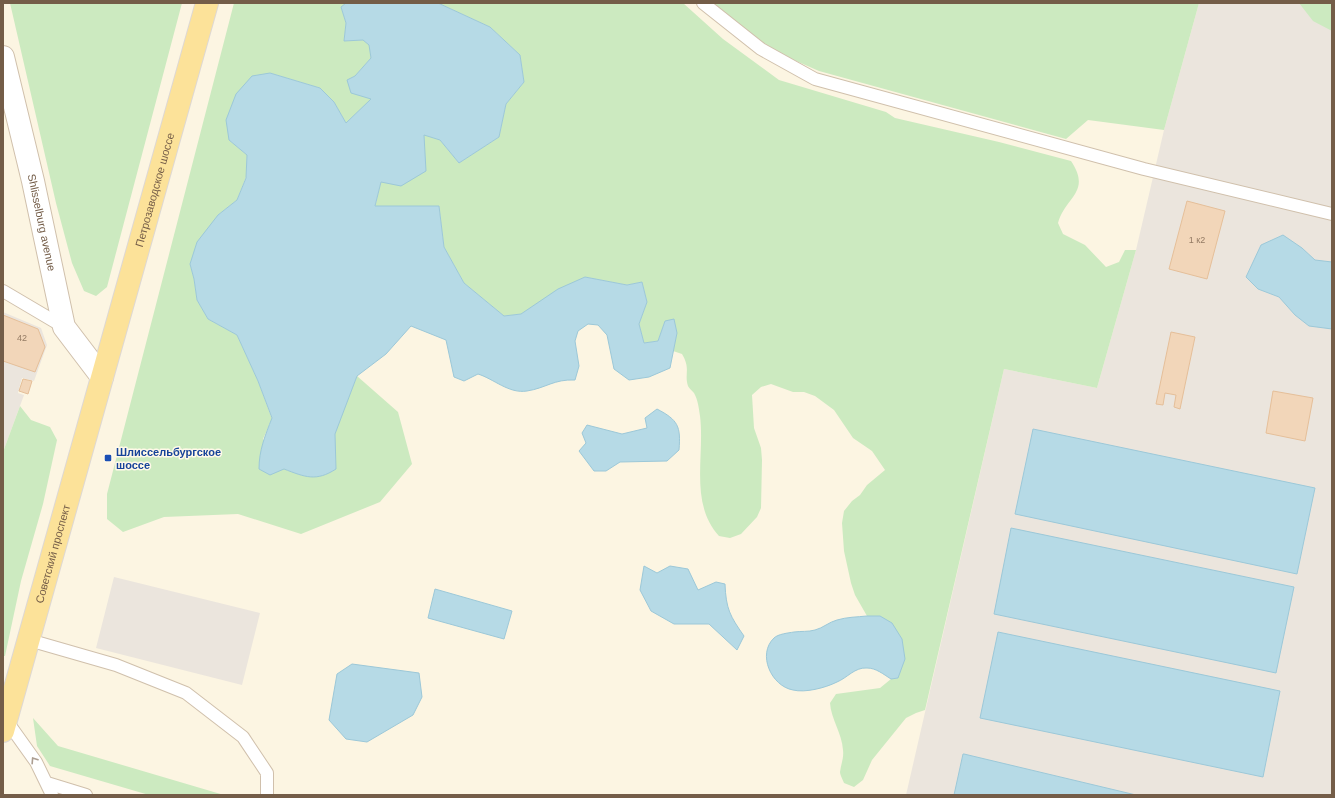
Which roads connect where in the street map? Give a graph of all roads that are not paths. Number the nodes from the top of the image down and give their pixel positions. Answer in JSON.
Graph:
{"nodes":[{"id":1,"x":207,"y":3,"type":"edge"},
{"id":2,"x":703,"y":3,"type":"edge"},
{"id":3,"x":3,"y":57,"type":"edge"},
{"id":4,"x":1332,"y":214,"type":"edge"},
{"id":5,"x":3,"y":291,"type":"edge"},
{"id":6,"x":64,"y":328,"type":"junction"},
{"id":7,"x":102,"y":377,"type":"junction"},
{"id":8,"x":29,"y":640,"type":"junction"},
{"id":9,"x":5,"y":725,"type":"edge"},
{"id":10,"x":47,"y":783,"type":"junction"},
{"id":11,"x":52,"y":795,"type":"edge"},
{"id":12,"x":86,"y":795,"type":"edge"},
{"id":13,"x":267,"y":795,"type":"edge"}],
"edges":[{"from":1,"to":7,"type":"main road","name":"Петрозаводское шоссе"},
{"from":2,"to":4,"type":"lane"},
{"from":3,"to":6,"type":"street","name":"Shlisselburg avenue"},
{"from":5,"to":6,"type":"lane"},
{"from":6,"to":7,"type":"street","name":"Shlisselburg avenue"},
{"from":7,"to":8,"type":"main road","name":"Советский проспект"},
{"from":8,"to":9,"type":"main road","name":"Советский проспект"},
{"from":8,"to":13,"type":"lane"},
{"from":10,"to":9,"type":"lane","one_way":true},
{"from":10,"to":11,"type":"lane"},
{"from":10,"to":12,"type":"lane"}]}
